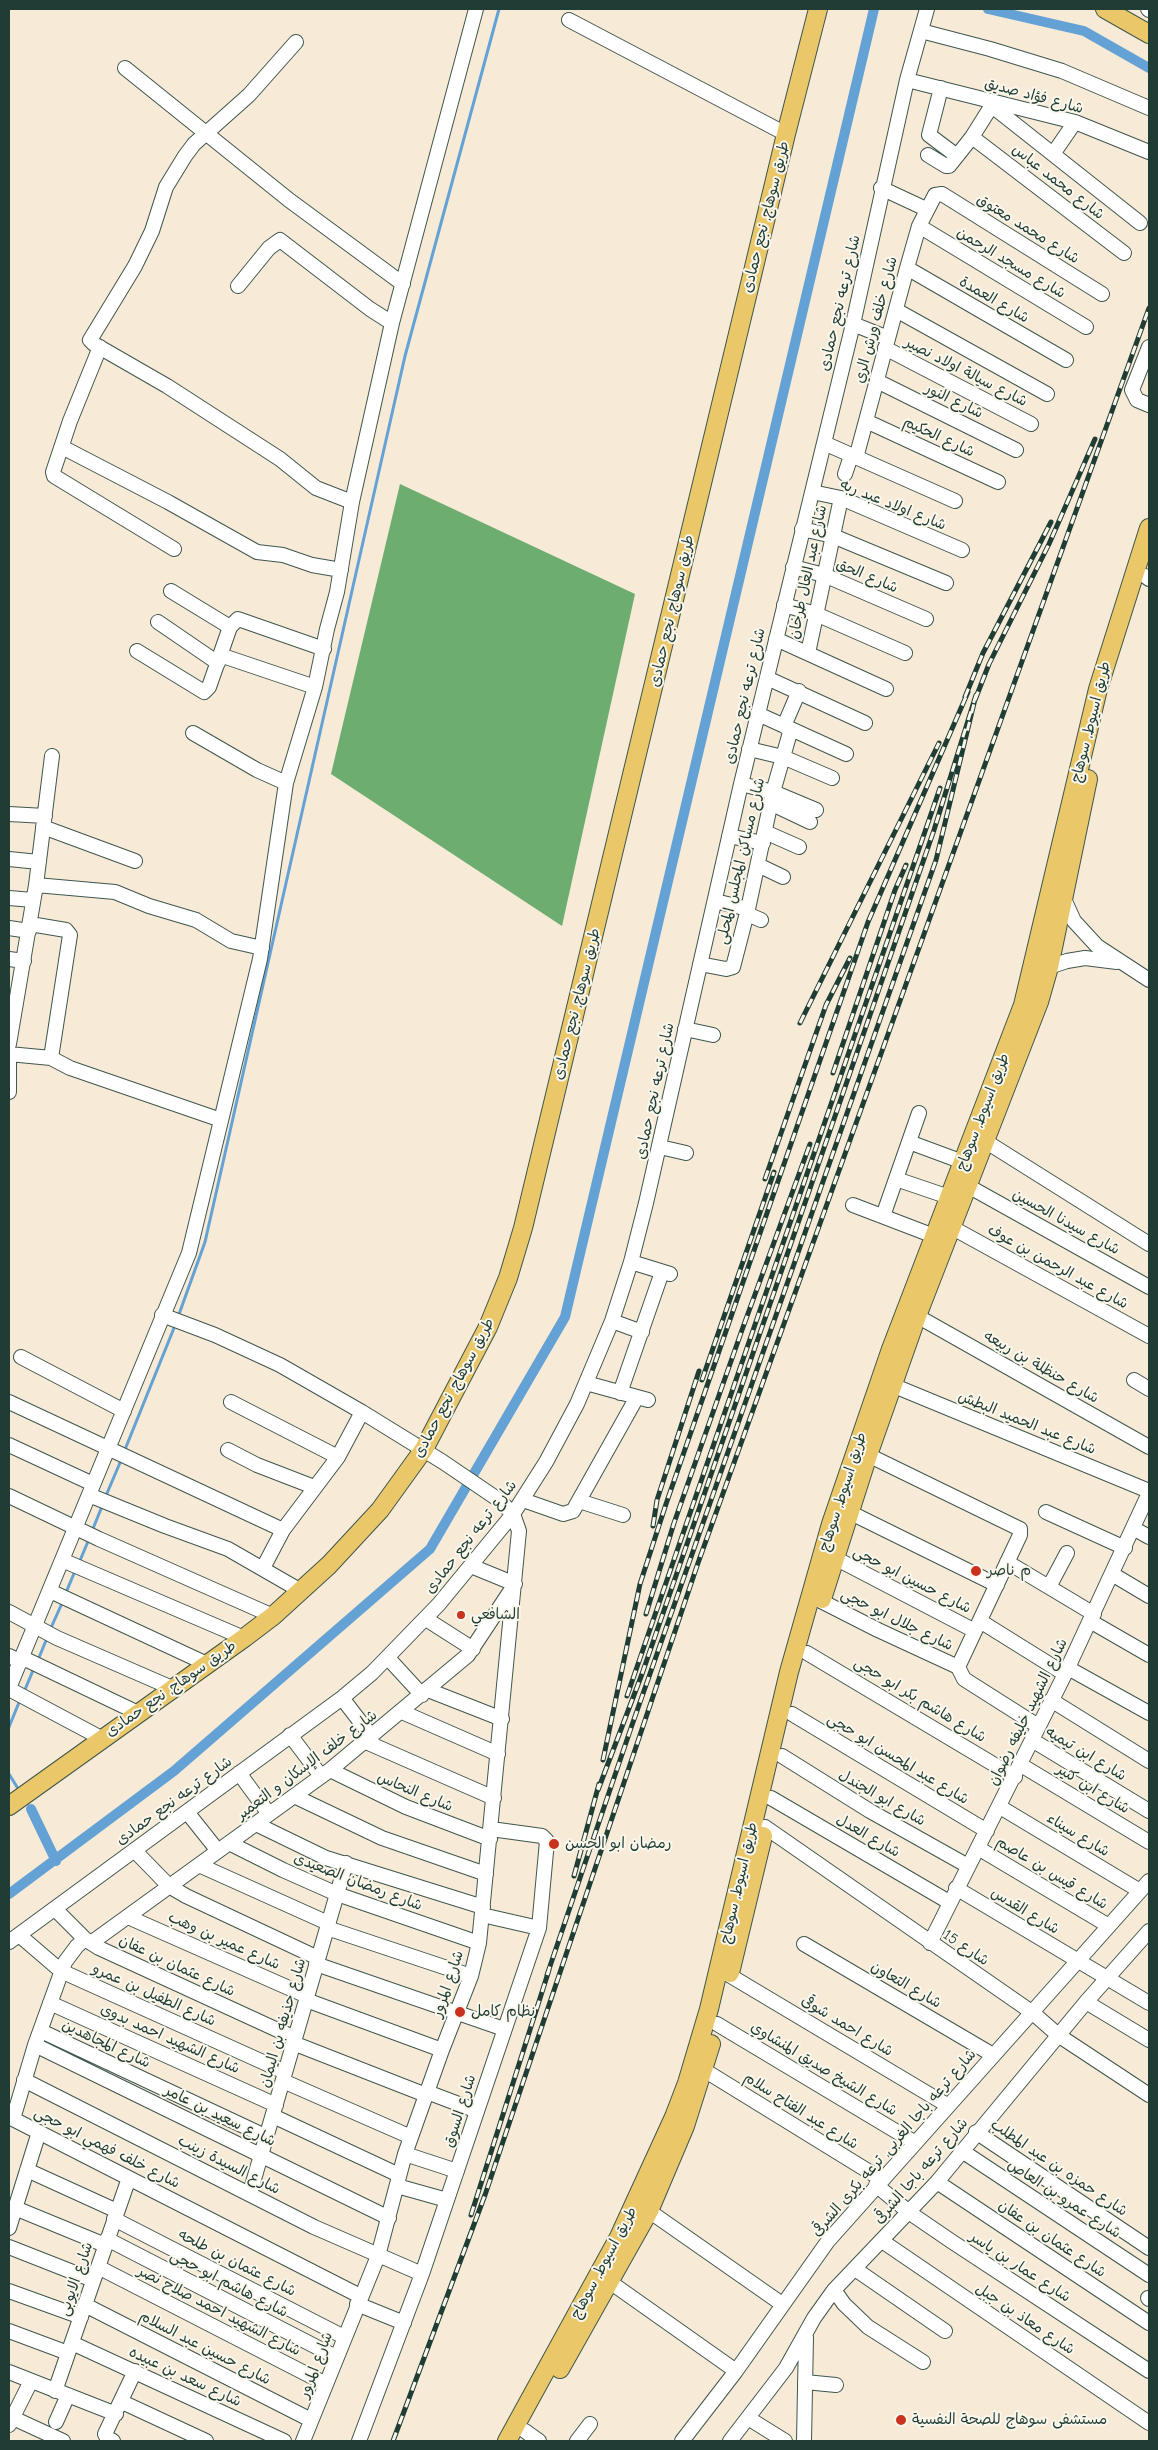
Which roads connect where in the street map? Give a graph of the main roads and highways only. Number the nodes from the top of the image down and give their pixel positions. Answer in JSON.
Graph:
{"nodes":[{"id":1,"x":818,"y":9,"type":"edge"},
{"id":2,"x":1105,"y":9,"type":"edge"},
{"id":3,"x":1126,"y":9,"type":"edge"},
{"id":4,"x":1149,"y":22,"type":"edge"},
{"id":5,"x":1149,"y":34,"type":"edge"},
{"id":6,"x":1149,"y":528,"type":"edge"},
{"id":7,"x":1148,"y":573,"type":"edge"},
{"id":8,"x":1042,"y":965,"type":"junction"},
{"id":9,"x":837,"y":1527,"type":"junction"},
{"id":10,"x":9,"y":1806,"type":"edge"},
{"id":11,"x":736,"y":1923,"type":"junction"},
{"id":12,"x":663,"y":2161,"type":"junction"},
{"id":13,"x":649,"y":2198,"type":"junction"},
{"id":14,"x":528,"y":2438,"type":"edge"},
{"id":15,"x":507,"y":2441,"type":"edge"}],
"edges":[{"from":1,"to":10,"type":"main road","name":"طريق سوهاج, نجع حمادى"},
{"from":2,"to":5,"type":"main road"},
{"from":3,"to":4,"type":"main road"},
{"from":6,"to":8,"type":"main road","name":"طريق اسيوط, سوهاج"},
{"from":7,"to":8,"type":"main road","name":"طريق اسيوط, سوهاج"},
{"from":8,"to":9,"type":"main road","name":"طريق اسيوط, سوهاج"},
{"from":8,"to":9,"type":"main road","name":"طريق اسيوط, سوهاج"},
{"from":9,"to":11,"type":"main road","name":"طريق اسيوط, سوهاج"},
{"from":9,"to":11,"type":"main road","name":"طريق اسيوط, سوهاج"},
{"from":11,"to":12,"type":"main road","name":"طريق اسيوط, سوهاج"},
{"from":11,"to":12,"type":"main road","name":"طريق اسيوط, سوهاج"},
{"from":12,"to":13,"type":"main road","name":"طريق اسيوط, سوهاج"},
{"from":13,"to":14,"type":"main road","name":"طريق اسيوط, سوهاج"},
{"from":13,"to":15,"type":"main road","name":"طريق اسيوط, سوهاج"}]}
